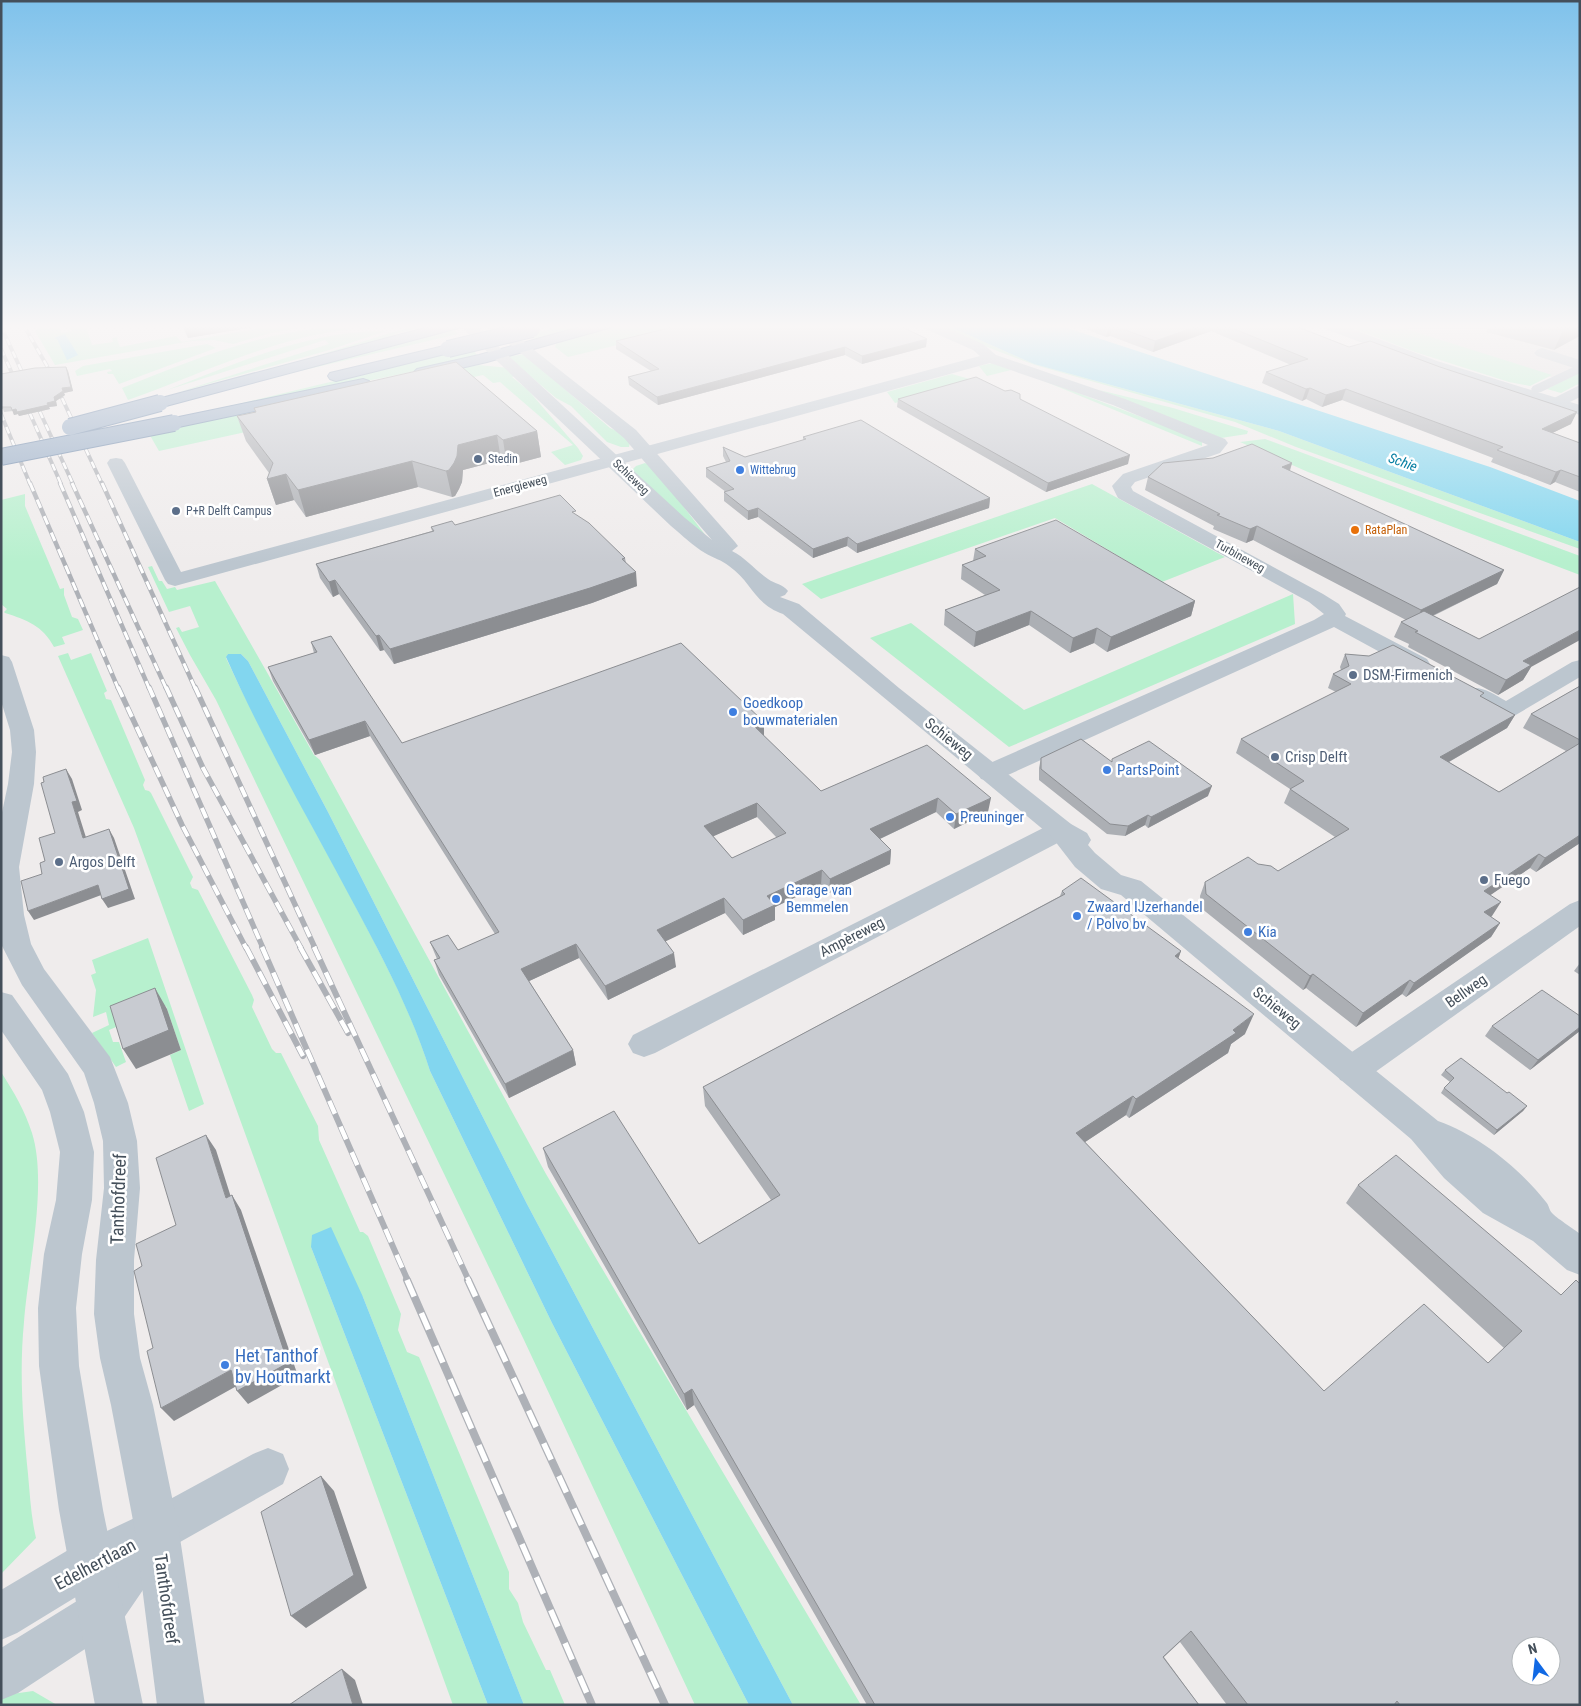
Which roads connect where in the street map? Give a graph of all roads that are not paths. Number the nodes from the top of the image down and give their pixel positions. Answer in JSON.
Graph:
{"nodes":[{"id":1,"x":198,"y":404,"type":"edge"},
{"id":2,"x":206,"y":404,"type":"edge"},
{"id":3,"x":224,"y":404,"type":"edge"},
{"id":4,"x":552,"y":404,"type":"edge"},
{"id":5,"x":594,"y":404,"type":"edge"},
{"id":6,"x":819,"y":404,"type":"edge"},
{"id":7,"x":1123,"y":404,"type":"edge"},
{"id":8,"x":1558,"y":404,"type":"edge"},
{"id":9,"x":1580,"y":410,"type":"edge"},
{"id":10,"x":167,"y":413,"type":"junction"},
{"id":11,"x":1,"y":447,"type":"edge"},
{"id":12,"x":647,"y":452,"type":"junction"},
{"id":13,"x":1,"y":457,"type":"edge"},
{"id":14,"x":614,"y":460,"type":"junction"},
{"id":15,"x":116,"y":464,"type":"dead end"},
{"id":16,"x":736,"y":561,"type":"junction"},
{"id":17,"x":1333,"y":618,"type":"junction"},
{"id":18,"x":1,"y":662,"type":"edge"},
{"id":19,"x":1580,"y":667,"type":"edge"},
{"id":20,"x":990,"y":773,"type":"junction"},
{"id":21,"x":1061,"y":830,"type":"junction"},
{"id":22,"x":1580,"y":911,"type":"edge"},
{"id":23,"x":1,"y":1004,"type":"edge"},
{"id":24,"x":644,"y":1044,"type":"dead end"},
{"id":25,"x":1352,"y":1070,"type":"junction"},
{"id":26,"x":1580,"y":1257,"type":"edge"},
{"id":27,"x":268,"y":1468,"type":"dead end"},
{"id":28,"x":158,"y":1531,"type":"junction"},
{"id":29,"x":92,"y":1562,"type":"junction"},
{"id":30,"x":101,"y":1612,"type":"junction"},
{"id":31,"x":1,"y":1617,"type":"edge"},
{"id":32,"x":1,"y":1676,"type":"edge"},
{"id":33,"x":119,"y":1705,"type":"edge"},
{"id":34,"x":181,"y":1705,"type":"edge"}],
"edges":[{"from":1,"to":10,"type":"highway"},
{"from":2,"to":10,"type":"highway","bridge":true},
{"from":3,"to":10,"type":"highway"},
{"from":4,"to":14,"type":"street","name":"Schieweg"},
{"from":5,"to":12,"type":"street","name":"Schieweg"},
{"from":6,"to":12,"type":"street","name":"Energieweg"},
{"from":7,"to":17,"type":"street","name":"Turbineweg"},
{"from":8,"to":9,"type":"street"},
{"from":10,"to":11,"type":"highway"},
{"from":10,"to":13,"type":"highway","bridge":true},
{"from":12,"to":14,"type":"street","name":"Energieweg"},
{"from":12,"to":16,"type":"street","name":"Schieweg"},
{"from":14,"to":15,"type":"street","name":"Energieweg"},
{"from":14,"to":16,"type":"street","name":"Schieweg"},
{"from":16,"to":20,"type":"street","name":"Schieweg"},
{"from":17,"to":19,"type":"street"},
{"from":17,"to":20,"type":"street"},
{"from":18,"to":28,"type":"street","name":"Tanthofdreef"},
{"from":20,"to":21,"type":"street","name":"Schieweg"},
{"from":21,"to":24,"type":"street","name":"Ampèreweg"},
{"from":21,"to":25,"type":"street","name":"Schieweg"},
{"from":22,"to":25,"type":"street","name":"Bellweg"},
{"from":23,"to":29,"type":"street"},
{"from":25,"to":26,"type":"street","name":"Schieweg"},
{"from":27,"to":28,"type":"street"},
{"from":28,"to":29,"type":"street","name":"Edelhertlaan"},
{"from":28,"to":30,"type":"street","name":"Edelhertlaan"},
{"from":28,"to":34,"type":"street","name":"Tanthofdreef"},
{"from":29,"to":30,"type":"street"},
{"from":29,"to":31,"type":"street","name":"Edelhertlaan"},
{"from":30,"to":32,"type":"street","name":"Edelhertlaan"},
{"from":30,"to":33,"type":"street"}]}
